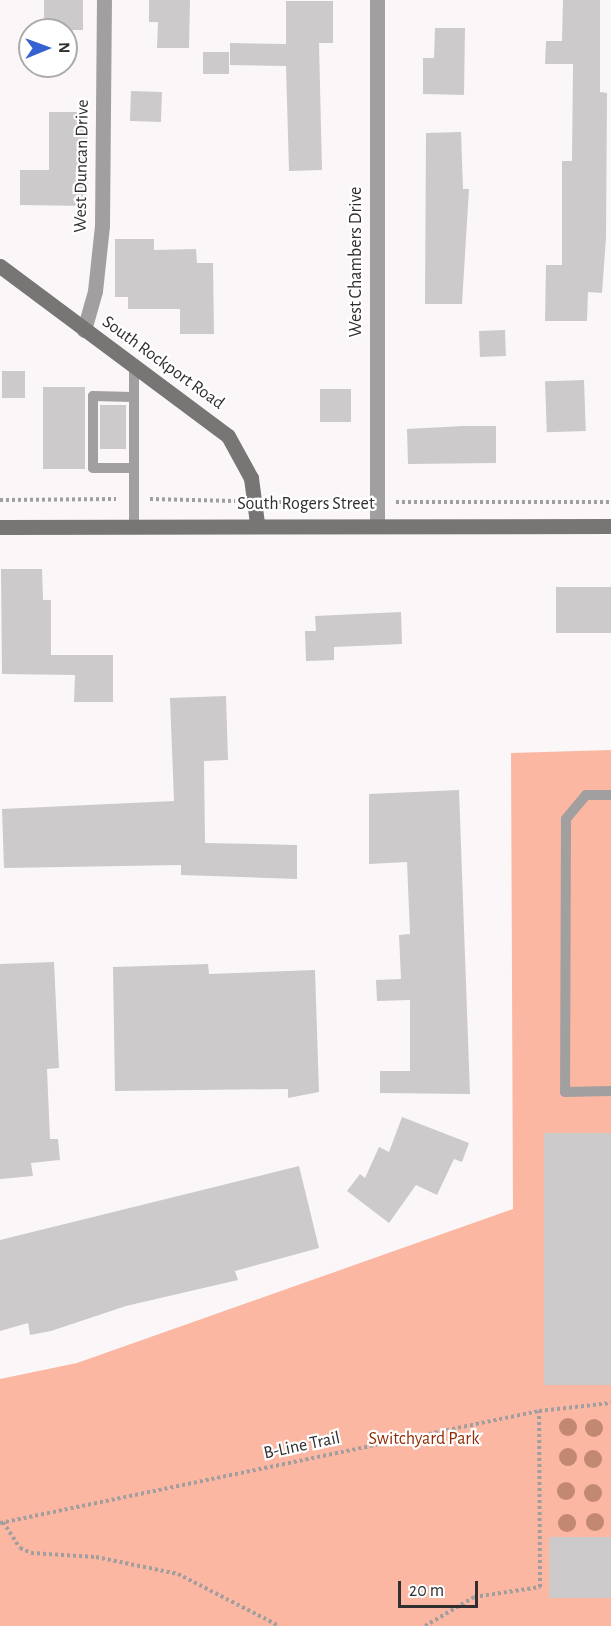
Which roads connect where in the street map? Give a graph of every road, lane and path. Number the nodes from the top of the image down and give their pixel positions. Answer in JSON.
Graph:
{"nodes":[{"id":1,"x":104,"y":0,"type":"edge"},
{"id":2,"x":377,"y":0,"type":"edge"},
{"id":3,"x":0,"y":266,"type":"edge"},
{"id":4,"x":84,"y":330,"type":"junction"},
{"id":5,"x":134,"y":368,"type":"junction"},
{"id":6,"x":134,"y":397,"type":"junction"},
{"id":7,"x":134,"y":468,"type":"junction"},
{"id":8,"x":135,"y":499,"type":"junction"},
{"id":9,"x":0,"y":500,"type":"edge"},
{"id":10,"x":254,"y":502,"type":"junction"},
{"id":11,"x":377,"y":502,"type":"junction"},
{"id":12,"x":611,"y":502,"type":"edge"},
{"id":13,"x":257,"y":523,"type":"junction"},
{"id":14,"x":377,"y":524,"type":"junction"},
{"id":15,"x":134,"y":526,"type":"junction"},
{"id":16,"x":611,"y":526,"type":"edge"},
{"id":17,"x":0,"y":527,"type":"edge"},
{"id":18,"x":611,"y":795,"type":"edge"},
{"id":19,"x":611,"y":1091,"type":"edge"},
{"id":20,"x":611,"y":1403,"type":"edge"},
{"id":21,"x":539,"y":1411,"type":"junction"},
{"id":22,"x":2,"y":1522,"type":"edge"},
{"id":23,"x":279,"y":1626,"type":"edge"},
{"id":24,"x":425,"y":1626,"type":"edge"}],
"edges":[{"from":1,"to":4,"type":"street","name":"West Duncan Drive"},
{"from":2,"to":11,"type":"street","name":"West Chambers Drive"},
{"from":3,"to":4,"type":"street","name":"South Rockport Road"},
{"from":4,"to":5,"type":"street","name":"South Rockport Road"},
{"from":5,"to":6,"type":"lane"},
{"from":5,"to":10,"type":"street","name":"South Rockport Road"},
{"from":6,"to":7,"type":"lane"},
{"from":6,"to":7,"type":"lane"},
{"from":7,"to":8,"type":"lane"},
{"from":8,"to":9,"type":"path"},
{"from":8,"to":10,"type":"path"},
{"from":8,"to":15,"type":"lane"},
{"from":10,"to":11,"type":"path"},
{"from":10,"to":13,"type":"street","name":"South Rockport Road"},
{"from":11,"to":12,"type":"path"},
{"from":11,"to":14,"type":"street","name":"West Chambers Drive"},
{"from":13,"to":14,"type":"street","name":"South Rogers Street"},
{"from":13,"to":15,"type":"street","name":"South Rogers Street"},
{"from":14,"to":16,"type":"street","name":"South Rogers Street"},
{"from":15,"to":17,"type":"street","name":"South Rogers Street"},
{"from":18,"to":19,"type":"lane"},
{"from":20,"to":21,"type":"path","name":"B-Line Trail"},
{"from":21,"to":22,"type":"path","name":"B-Line Trail"},
{"from":21,"to":24,"type":"path"},
{"from":22,"to":23,"type":"path"}]}
